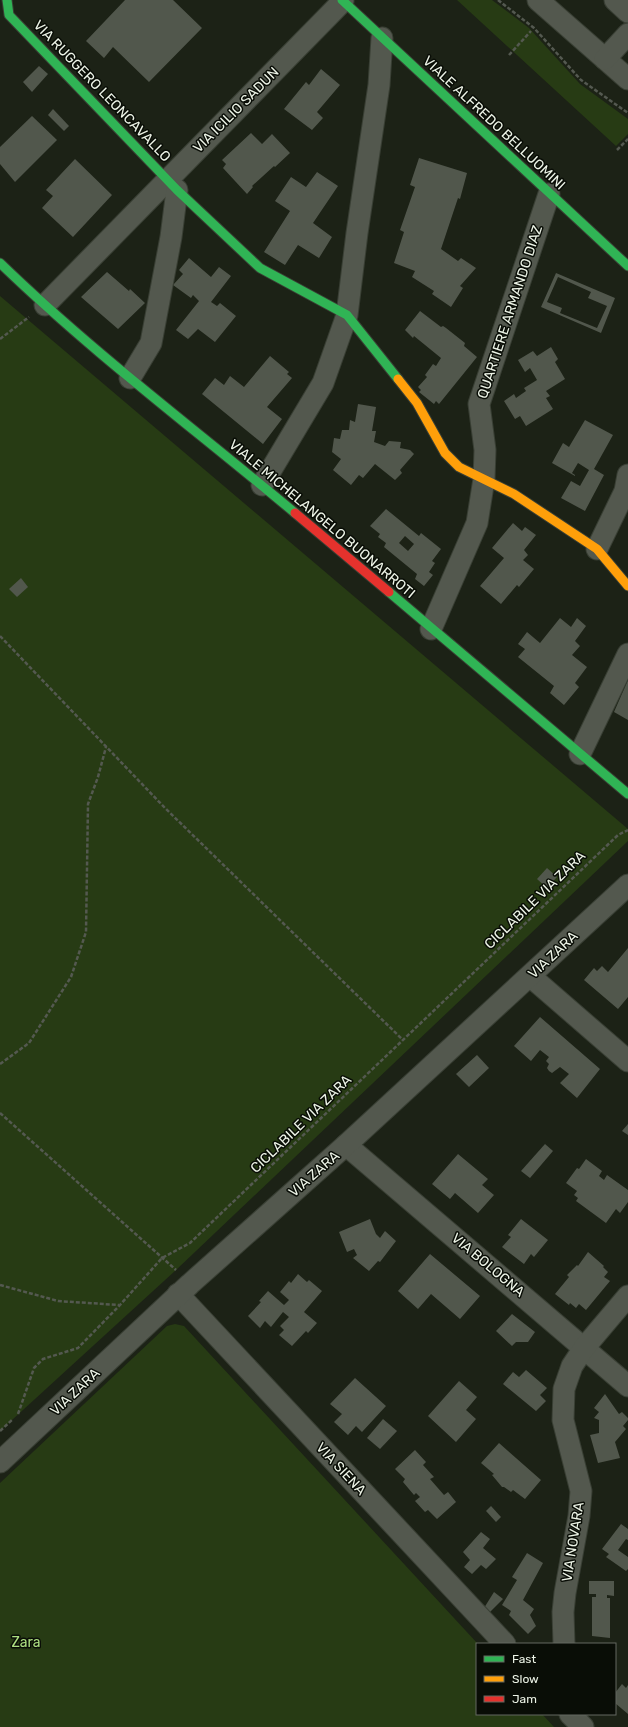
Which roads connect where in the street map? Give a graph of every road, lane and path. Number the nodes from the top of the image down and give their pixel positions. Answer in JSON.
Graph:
{"nodes":[{"id":1,"x":7,"y":0,"type":"edge"},
{"id":2,"x":498,"y":0,"type":"edge"},
{"id":3,"x":615,"y":0,"type":"edge"},
{"id":4,"x":343,"y":1,"type":"edge"},
{"id":5,"x":544,"y":12,"type":"edge"},
{"id":6,"x":628,"y":12,"type":"edge"},
{"id":7,"x":628,"y":34,"type":"edge"},
{"id":8,"x":382,"y":38,"type":"junction"},
{"id":9,"x":509,"y":55,"type":"dead end"},
{"id":10,"x":605,"y":59,"type":"junction"},
{"id":11,"x":628,"y":79,"type":"edge"},
{"id":12,"x":628,"y":113,"type":"edge"},
{"id":13,"x":628,"y":139,"type":"edge"},
{"id":14,"x":617,"y":150,"type":"dead end"},
{"id":15,"x":173,"y":185,"type":"junction"},
{"id":16,"x":549,"y":194,"type":"junction"},
{"id":17,"x":0,"y":263,"type":"edge"},
{"id":18,"x":628,"y":266,"type":"edge"},
{"id":19,"x":45,"y":305,"type":"junction"},
{"id":20,"x":347,"y":316,"type":"junction"},
{"id":21,"x":0,"y":339,"type":"edge"},
{"id":22,"x":130,"y":378,"type":"junction"},
{"id":23,"x":628,"y":475,"type":"edge"},
{"id":24,"x":484,"y":479,"type":"junction"},
{"id":25,"x":262,"y":485,"type":"junction"},
{"id":26,"x":597,"y":549,"type":"junction"},
{"id":27,"x":628,"y":586,"type":"edge"},
{"id":28,"x":431,"y":630,"type":"junction"},
{"id":29,"x":0,"y":636,"type":"edge"},
{"id":30,"x":628,"y":654,"type":"edge"},
{"id":31,"x":106,"y":747,"type":"junction"},
{"id":32,"x":580,"y":754,"type":"junction"},
{"id":33,"x":628,"y":794,"type":"edge"},
{"id":34,"x":628,"y":830,"type":"edge"},
{"id":35,"x":628,"y":885,"type":"edge"},
{"id":36,"x":530,"y":976,"type":"junction"},
{"id":37,"x":403,"y":1040,"type":"junction"},
{"id":38,"x":628,"y":1061,"type":"edge"},
{"id":39,"x":0,"y":1064,"type":"edge"},
{"id":40,"x":0,"y":1113,"type":"edge"},
{"id":41,"x":346,"y":1145,"type":"junction"},
{"id":42,"x":162,"y":1258,"type":"junction"},
{"id":43,"x":0,"y":1285,"type":"edge"},
{"id":44,"x":184,"y":1289,"type":"junction"},
{"id":45,"x":628,"y":1296,"type":"edge"},
{"id":46,"x":120,"y":1305,"type":"junction"},
{"id":47,"x":584,"y":1348,"type":"junction"},
{"id":48,"x":628,"y":1386,"type":"edge"},
{"id":49,"x":0,"y":1431,"type":"edge"},
{"id":50,"x":0,"y":1462,"type":"edge"},
{"id":51,"x":504,"y":1643,"type":"edge"},
{"id":52,"x":564,"y":1643,"type":"edge"},
{"id":53,"x":571,"y":1715,"type":"edge"},
{"id":54,"x":583,"y":1727,"type":"edge"}],
"edges":[{"from":1,"to":15,"type":"street","name":"VIA RUGGERO LEONCAVALLO"},
{"from":2,"to":12,"type":"path"},
{"from":3,"to":6,"type":"street"},
{"from":4,"to":8,"type":"street","name":"VIALE ALFREDO BELLUOMINI"},
{"from":4,"to":15,"type":"street","name":"VIA ICILIO SADUN"},
{"from":5,"to":9,"type":"path"},
{"from":5,"to":10,"type":"street"},
{"from":7,"to":10,"type":"street"},
{"from":8,"to":16,"type":"street","name":"VIALE ALFREDO BELLUOMINI"},
{"from":8,"to":20,"type":"street"},
{"from":10,"to":11,"type":"street"},
{"from":13,"to":14,"type":"path"},
{"from":15,"to":19,"type":"street","name":"VIA ICILIO SADUN"},
{"from":15,"to":20,"type":"street"},
{"from":15,"to":22,"type":"street"},
{"from":16,"to":18,"type":"street","name":"VIALE ALFREDO BELLUOMINI"},
{"from":16,"to":24,"type":"street","name":"QUARTIERE ARMANDO DIAZ"},
{"from":17,"to":19,"type":"street","name":"VIALE MICHELANGELO BUONARROTI"},
{"from":19,"to":21,"type":"path"},
{"from":19,"to":22,"type":"street","name":"VIALE MICHELANGELO BUONARROTI"},
{"from":20,"to":24,"type":"street"},
{"from":20,"to":25,"type":"street"},
{"from":22,"to":25,"type":"street","name":"VIALE MICHELANGELO BUONARROTI"},
{"from":23,"to":26,"type":"street"},
{"from":24,"to":26,"type":"street"},
{"from":24,"to":28,"type":"street","name":"QUARTIERE ARMANDO DIAZ"},
{"from":25,"to":28,"type":"street","name":"VIALE MICHELANGELO BUONARROTI"},
{"from":26,"to":27,"type":"street"},
{"from":28,"to":32,"type":"street","name":"VIALE MICHELANGELO BUONARROTI"},
{"from":29,"to":31,"type":"path"},
{"from":30,"to":32,"type":"street"},
{"from":31,"to":37,"type":"path"},
{"from":31,"to":39,"type":"path"},
{"from":32,"to":33,"type":"street","name":"VIALE MICHELANGELO BUONARROTI"},
{"from":34,"to":37,"type":"path","name":"CICLABILE VIA ZARA"},
{"from":35,"to":36,"type":"street","name":"VIA ZARA"},
{"from":36,"to":38,"type":"street"},
{"from":36,"to":41,"type":"street","name":"VIA ZARA"},
{"from":37,"to":42,"type":"path","name":"CICLABILE VIA ZARA"},
{"from":40,"to":42,"type":"path"},
{"from":41,"to":44,"type":"street","name":"VIA ZARA"},
{"from":41,"to":47,"type":"street","name":"VIA BOLOGNA"},
{"from":42,"to":44,"type":"path"},
{"from":42,"to":46,"type":"path","name":"CICLABILE VIA ZARA"},
{"from":43,"to":46,"type":"path"},
{"from":44,"to":50,"type":"street","name":"VIA ZARA"},
{"from":44,"to":51,"type":"street","name":"VIA SIENA"},
{"from":45,"to":47,"type":"street","name":"VIA NOVARA"},
{"from":46,"to":49,"type":"path","name":"CICLABILE VIA ZARA"},
{"from":47,"to":48,"type":"street","name":"VIA BOLOGNA"},
{"from":47,"to":52,"type":"street","name":"VIA NOVARA"},
{"from":53,"to":54,"type":"street"}]}
